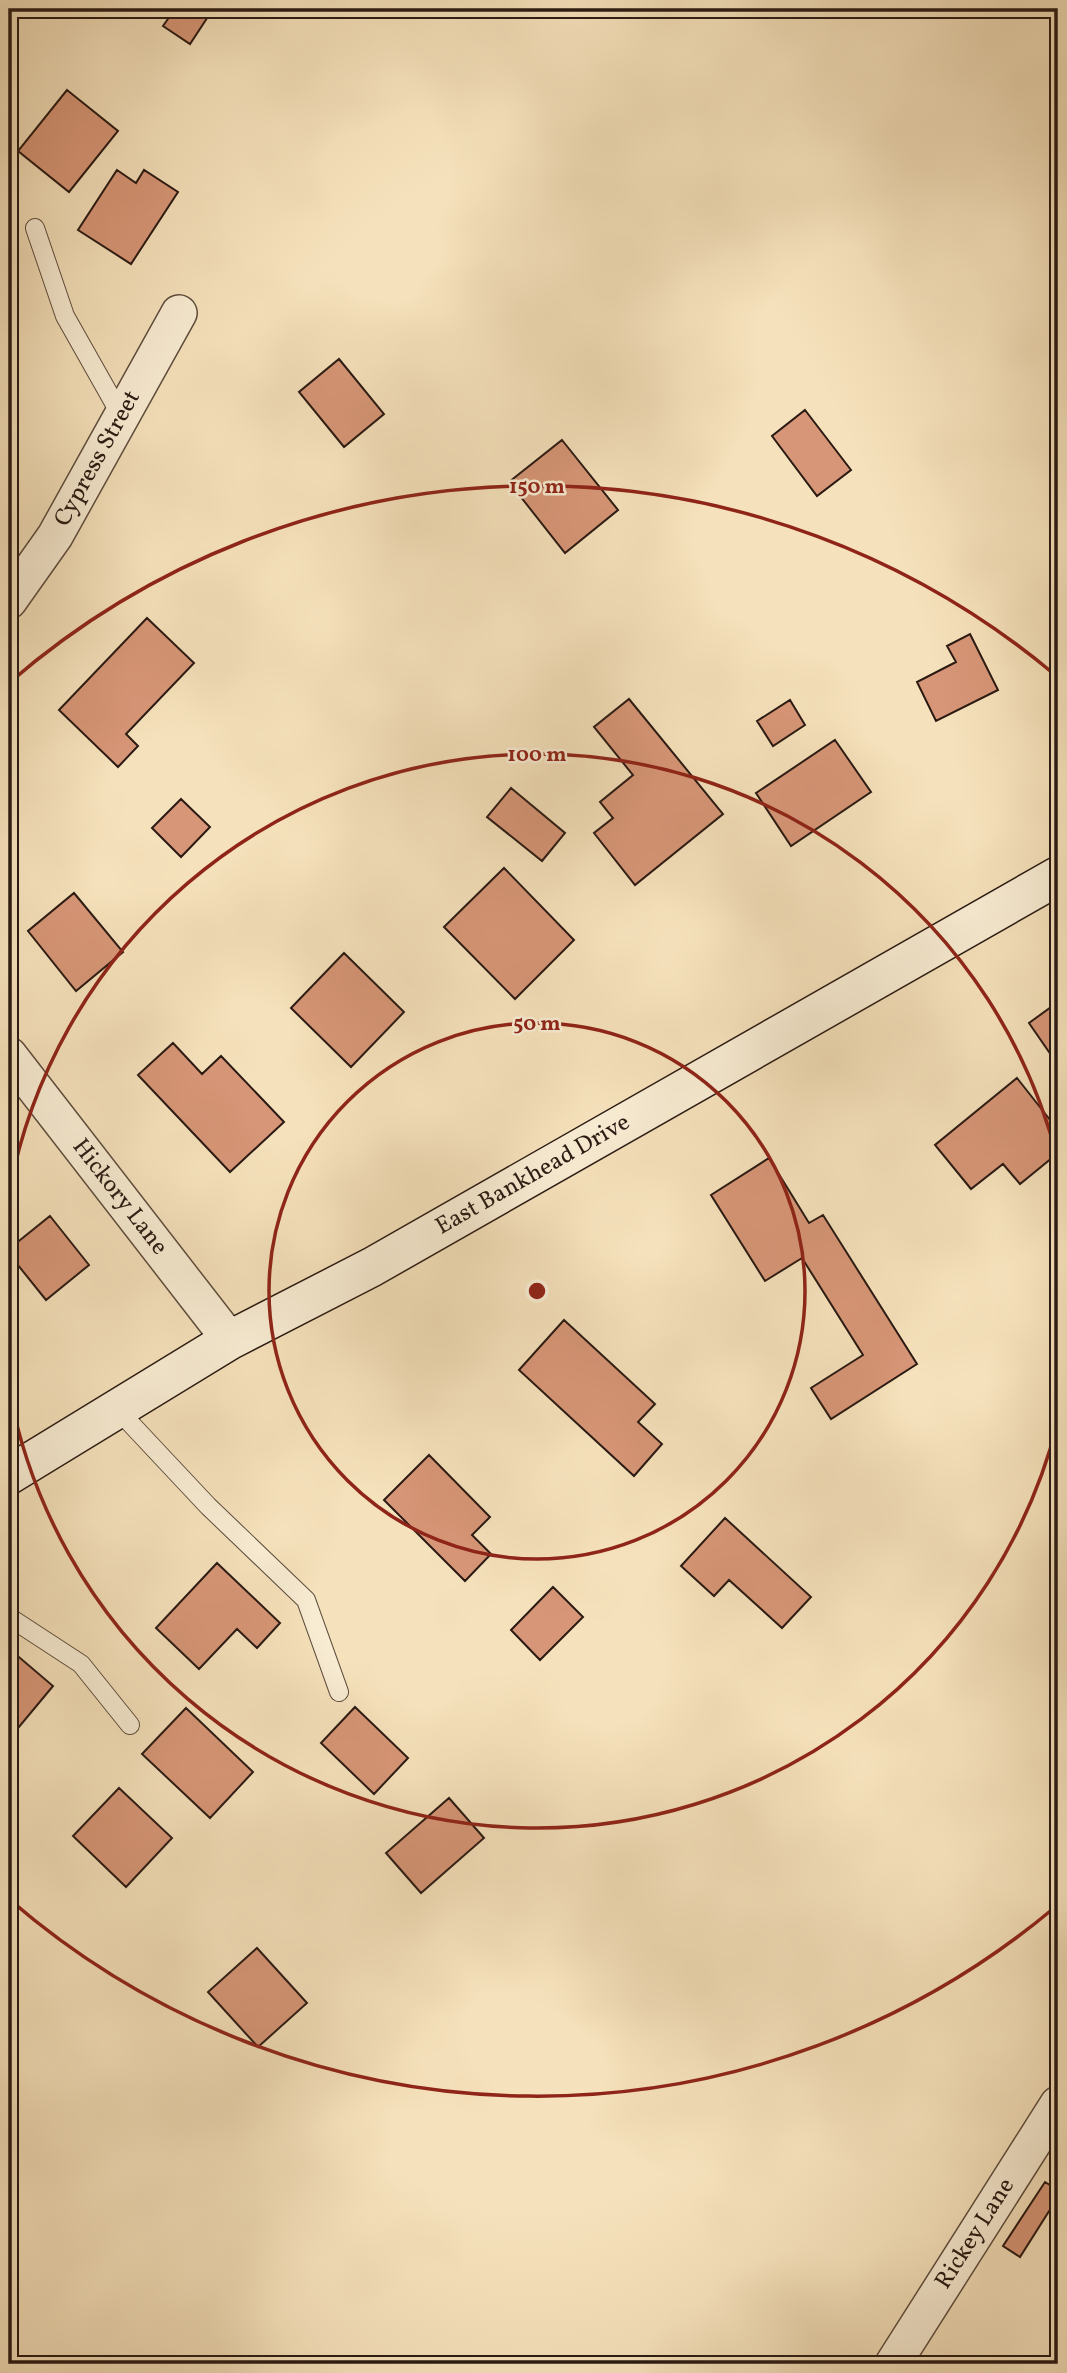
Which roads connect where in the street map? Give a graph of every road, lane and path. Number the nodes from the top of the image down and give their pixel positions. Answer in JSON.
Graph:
{"nodes":[{"id":1,"x":35,"y":228,"type":"dead end"},
{"id":2,"x":179,"y":313,"type":"dead end"},
{"id":3,"x":122,"y":417,"type":"junction"},
{"id":4,"x":9,"y":601,"type":"edge"},
{"id":5,"x":1058,"y":876,"type":"edge"},
{"id":6,"x":9,"y":1055,"type":"edge"},
{"id":7,"x":230,"y":1340,"type":"junction"},
{"id":8,"x":117,"y":1409,"type":"junction"},
{"id":9,"x":9,"y":1475,"type":"edge"},
{"id":10,"x":9,"y":1617,"type":"edge"},
{"id":11,"x":339,"y":1692,"type":"dead end"},
{"id":12,"x":130,"y":1725,"type":"dead end"},
{"id":13,"x":1057,"y":2108,"type":"edge"},
{"id":14,"x":893,"y":2364,"type":"edge"}],
"edges":[{"from":1,"to":3,"type":"lane"},
{"from":2,"to":3,"type":"street","name":"Cypress Street"},
{"from":3,"to":4,"type":"street","name":"Cypress Street"},
{"from":5,"to":7,"type":"street","name":"East Bankhead Drive"},
{"from":6,"to":7,"type":"street","name":"Hickory Lane"},
{"from":7,"to":8,"type":"street","name":"East Bankhead Drive"},
{"from":8,"to":9,"type":"street","name":"East Bankhead Drive"},
{"from":8,"to":11,"type":"lane"},
{"from":10,"to":12,"type":"lane"},
{"from":13,"to":14,"type":"street","name":"Rickey Lane"}]}
